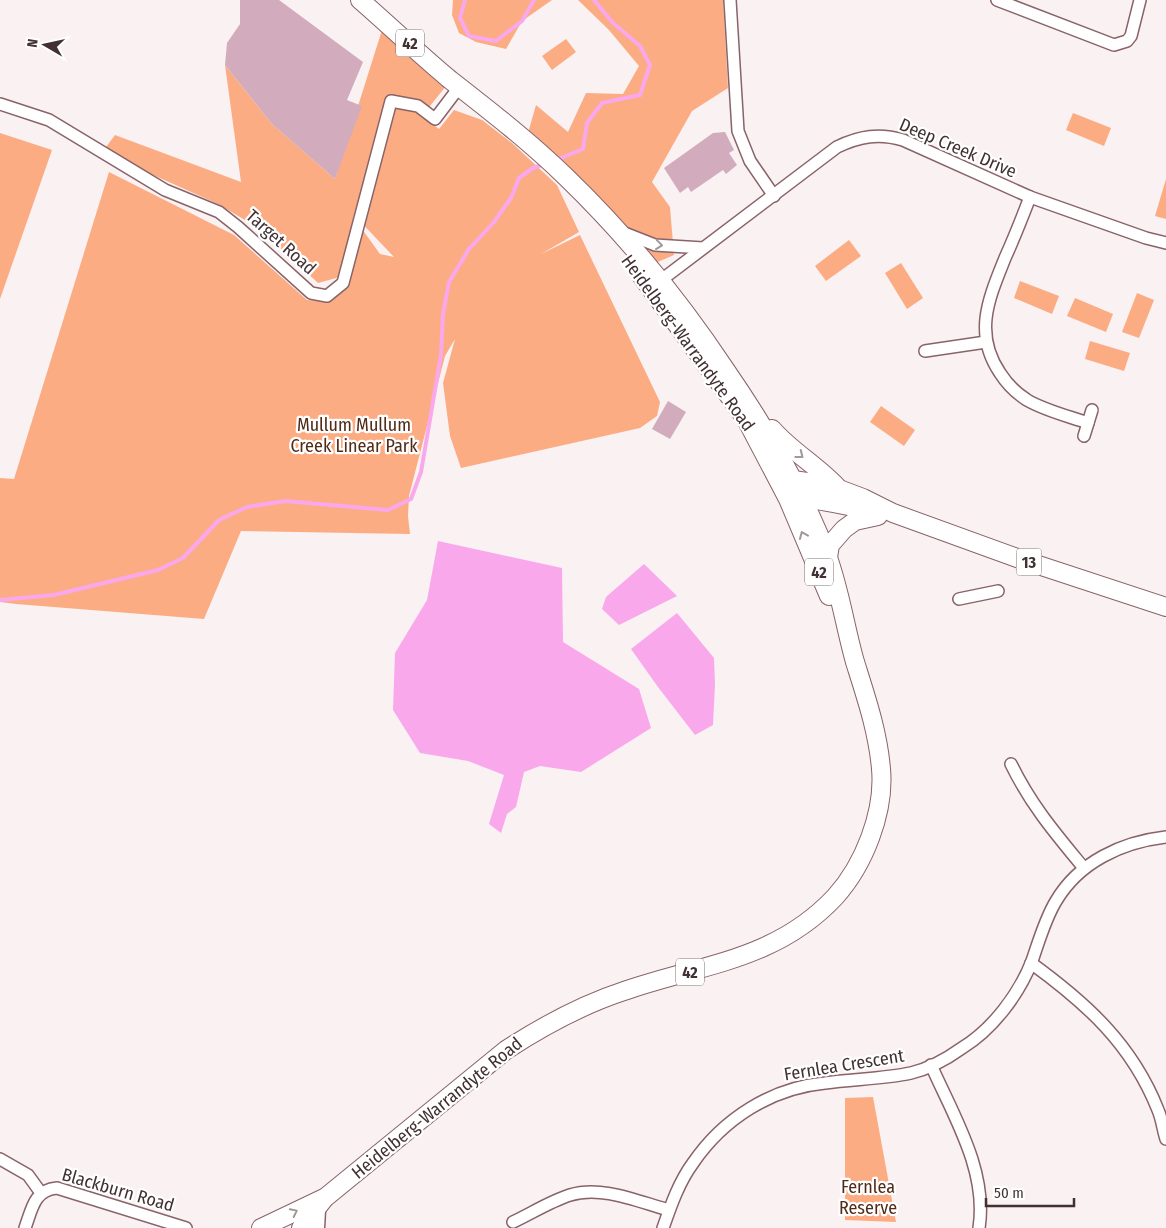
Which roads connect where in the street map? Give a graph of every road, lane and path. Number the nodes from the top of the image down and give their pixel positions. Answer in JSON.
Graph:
{"nodes":[{"id":1,"x":360,"y":0,"type":"edge"},
{"id":2,"x":730,"y":0,"type":"edge"},
{"id":3,"x":997,"y":0,"type":"edge"},
{"id":4,"x":1140,"y":0,"type":"edge"},
{"id":5,"x":460,"y":86,"type":"junction"},
{"id":6,"x":0,"y":104,"type":"edge"},
{"id":7,"x":774,"y":196,"type":"junction"},
{"id":8,"x":1030,"y":197,"type":"junction"},
{"id":9,"x":597,"y":208,"type":"junction"},
{"id":10,"x":618,"y":231,"type":"junction"},
{"id":11,"x":1166,"y":243,"type":"edge"},
{"id":12,"x":703,"y":248,"type":"junction"},
{"id":13,"x":656,"y":285,"type":"junction"},
{"id":14,"x":986,"y":342,"type":"junction"},
{"id":15,"x":925,"y":351,"type":"dead end"},
{"id":16,"x":753,"y":409,"type":"junction"},
{"id":17,"x":1092,"y":410,"type":"dead end"},
{"id":18,"x":1088,"y":423,"type":"junction"},
{"id":19,"x":1084,"y":436,"type":"dead end"},
{"id":20,"x":785,"y":479,"type":"junction"},
{"id":21,"x":839,"y":489,"type":"junction"},
{"id":22,"x":795,"y":498,"type":"junction"},
{"id":23,"x":893,"y":513,"type":"junction"},
{"id":24,"x":828,"y":557,"type":"junction"},
{"id":25,"x":998,"y":591,"type":"dead end"},
{"id":26,"x":959,"y":599,"type":"dead end"},
{"id":27,"x":1166,"y":607,"type":"edge"},
{"id":28,"x":850,"y":644,"type":"junction"},
{"id":29,"x":1011,"y":764,"type":"dead end"},
{"id":30,"x":1166,"y":837,"type":"edge"},
{"id":31,"x":1083,"y":867,"type":"junction"},
{"id":32,"x":1031,"y":963,"type":"junction"},
{"id":33,"x":931,"y":1065,"type":"junction"},
{"id":34,"x":1162,"y":1109,"type":"edge"},
{"id":35,"x":1166,"y":1139,"type":"edge"},
{"id":36,"x":0,"y":1159,"type":"edge"},
{"id":37,"x":41,"y":1193,"type":"junction"},
{"id":38,"x":321,"y":1203,"type":"junction"},
{"id":39,"x":669,"y":1210,"type":"junction"},
{"id":40,"x":513,"y":1222,"type":"dead end"},
{"id":41,"x":25,"y":1228,"type":"edge"},
{"id":42,"x":186,"y":1228,"type":"edge"},
{"id":43,"x":261,"y":1228,"type":"edge"},
{"id":44,"x":301,"y":1228,"type":"edge"},
{"id":45,"x":316,"y":1228,"type":"edge"},
{"id":46,"x":663,"y":1228,"type":"edge"},
{"id":47,"x":979,"y":1228,"type":"edge"}],
"edges":[{"from":1,"to":5,"type":"main road","name":"Heidelberg-Warrandyte Road","number":"42"},
{"from":2,"to":7,"type":"street"},
{"from":3,"to":4,"type":"street"},
{"from":5,"to":6,"type":"street","name":"Target Road"},
{"from":5,"to":9,"type":"main road","name":"Heidelberg-Warrandyte Road","number":"42"},
{"from":7,"to":8,"type":"street","name":"Deep Creek Drive"},
{"from":7,"to":12,"type":"street","name":"Deep Creek Drive"},
{"from":8,"to":11,"type":"street","name":"Deep Creek Drive"},
{"from":8,"to":14,"type":"street"},
{"from":9,"to":10,"type":"main road","name":"Heidelberg-Warrandyte Road","number":"42"},
{"from":9,"to":13,"type":"main road","name":"Heidelberg-Warrandyte Road","number":"42"},
{"from":10,"to":12,"type":"street","one_way":true},
{"from":10,"to":13,"type":"main road","name":"Heidelberg-Warrandyte Road","number":"42"},
{"from":12,"to":13,"type":"street","name":"Deep Creek Drive"},
{"from":13,"to":16,"type":"main road","name":"Heidelberg-Warrandyte Road","number":"42"},
{"from":13,"to":20,"type":"main road","name":"Heidelberg-Warrandyte Road","number":"42"},
{"from":14,"to":15,"type":"street"},
{"from":14,"to":18,"type":"street"},
{"from":16,"to":20,"type":"main road","name":"Heidelberg-Warrandyte Road","number":"42"},
{"from":16,"to":21,"type":"main road","one_way":true},
{"from":17,"to":18,"type":"street"},
{"from":18,"to":19,"type":"street"},
{"from":20,"to":21,"type":"main road","number":"13"},
{"from":20,"to":22,"type":"main road","name":"Heidelberg-Warrandyte Road","number":"42"},
{"from":21,"to":23,"type":"main road","number":"13"},
{"from":22,"to":23,"type":"main road","number":"13"},
{"from":22,"to":24,"type":"main road","name":"Heidelberg-Warrandyte Road","number":"42"},
{"from":28,"to":22,"type":"main road","name":"Heidelberg-Warrandyte Road","number":"42","one_way":true},
{"from":23,"to":24,"type":"main road"},
{"from":23,"to":27,"type":"main road","number":"13"},
{"from":24,"to":28,"type":"main road","name":"Heidelberg-Warrandyte Road","number":"42"},
{"from":25,"to":26,"type":"street"},
{"from":28,"to":38,"type":"main road","name":"Heidelberg-Warrandyte Road","number":"42"},
{"from":29,"to":31,"type":"street"},
{"from":30,"to":31,"type":"street","name":"Fernlea Crescent"},
{"from":31,"to":32,"type":"street","name":"Fernlea Crescent"},
{"from":32,"to":33,"type":"street","name":"Fernlea Crescent"},
{"from":32,"to":34,"type":"street"},
{"from":33,"to":39,"type":"street","name":"Fernlea Crescent"},
{"from":33,"to":47,"type":"street"},
{"from":34,"to":35,"type":"street"},
{"from":36,"to":37,"type":"street"},
{"from":37,"to":41,"type":"street"},
{"from":37,"to":42,"type":"street","name":"Blackburn Road"},
{"from":43,"to":38,"type":"main road","name":"Heidelberg-Warrandyte Road","number":"42","one_way":true},
{"from":38,"to":44,"type":"main road","name":"Heidelberg-Warrandyte Road","number":"42"},
{"from":38,"to":45,"type":"main road"},
{"from":39,"to":40,"type":"street"},
{"from":39,"to":46,"type":"street","name":"Fernlea Crescent"}]}
